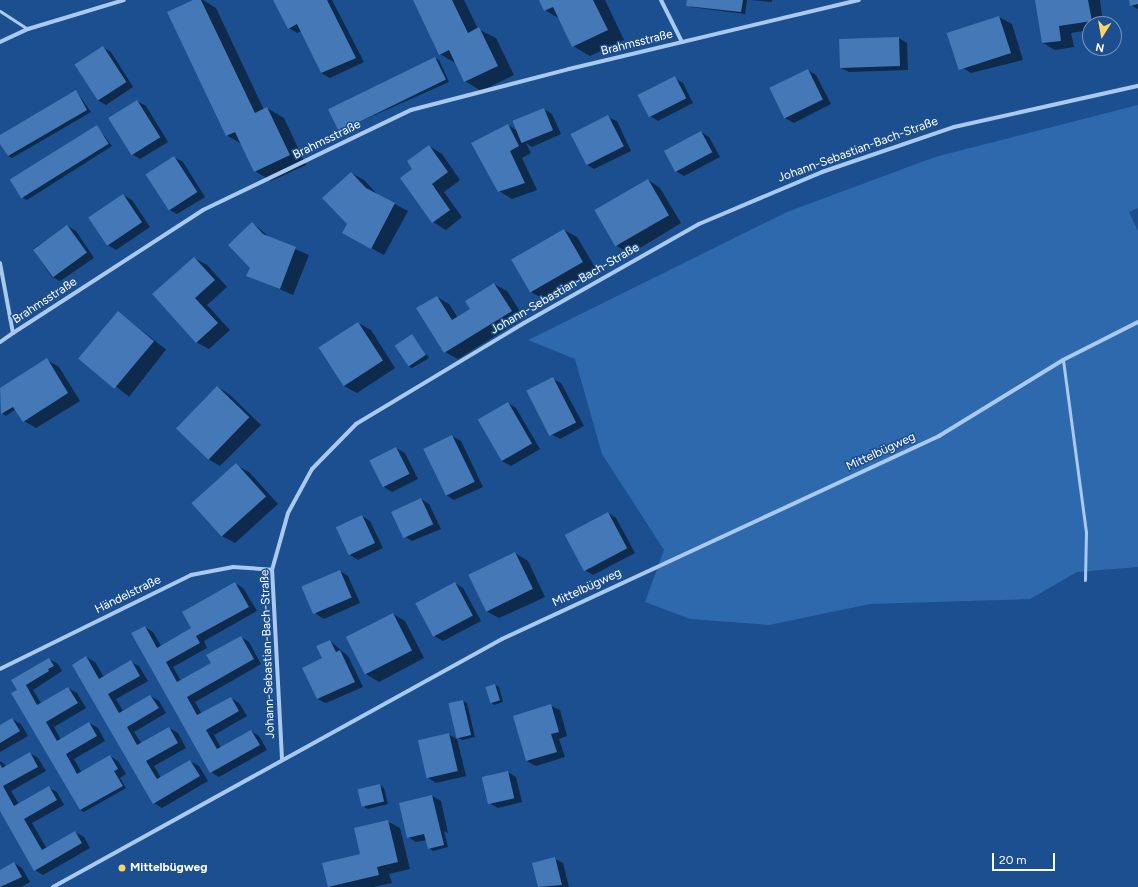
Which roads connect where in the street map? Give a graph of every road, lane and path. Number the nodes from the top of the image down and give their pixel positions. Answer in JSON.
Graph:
{"nodes":[{"id":1,"x":124,"y":0,"type":"edge"},
{"id":2,"x":661,"y":0,"type":"edge"},
{"id":3,"x":859,"y":0,"type":"edge"},
{"id":4,"x":0,"y":11,"type":"edge"},
{"id":5,"x":28,"y":29,"type":"junction"},
{"id":6,"x":0,"y":42,"type":"edge"},
{"id":7,"x":682,"y":42,"type":"junction"},
{"id":8,"x":1138,"y":86,"type":"edge"},
{"id":9,"x":0,"y":263,"type":"edge"},
{"id":10,"x":1138,"y":322,"type":"edge"},
{"id":11,"x":13,"y":333,"type":"junction"},
{"id":12,"x":0,"y":342,"type":"edge"},
{"id":13,"x":1063,"y":360,"type":"junction"},
{"id":14,"x":272,"y":570,"type":"junction"},
{"id":15,"x":1085,"y":580,"type":"dead end"},
{"id":16,"x":0,"y":669,"type":"edge"},
{"id":17,"x":282,"y":759,"type":"junction"},
{"id":18,"x":53,"y":887,"type":"edge"}],
"edges":[{"from":1,"to":5,"type":"street"},
{"from":2,"to":7,"type":"street","name":"Brahmsstraße"},
{"from":3,"to":7,"type":"street","name":"Brahmsstraße"},
{"from":4,"to":5,"type":"lane"},
{"from":5,"to":6,"type":"street"},
{"from":7,"to":11,"type":"street","name":"Brahmsstraße"},
{"from":8,"to":14,"type":"street","name":"Johann-Sebastian-Bach-Straße"},
{"from":9,"to":11,"type":"street"},
{"from":10,"to":13,"type":"street","name":"Mittelbügweg"},
{"from":11,"to":12,"type":"street","name":"Brahmsstraße"},
{"from":13,"to":15,"type":"lane"},
{"from":13,"to":17,"type":"street","name":"Mittelbügweg"},
{"from":14,"to":16,"type":"street","name":"Händelstraße"},
{"from":14,"to":17,"type":"street","name":"Johann-Sebastian-Bach-Straße"},
{"from":17,"to":18,"type":"street","name":"Mittelbügweg"}]}
